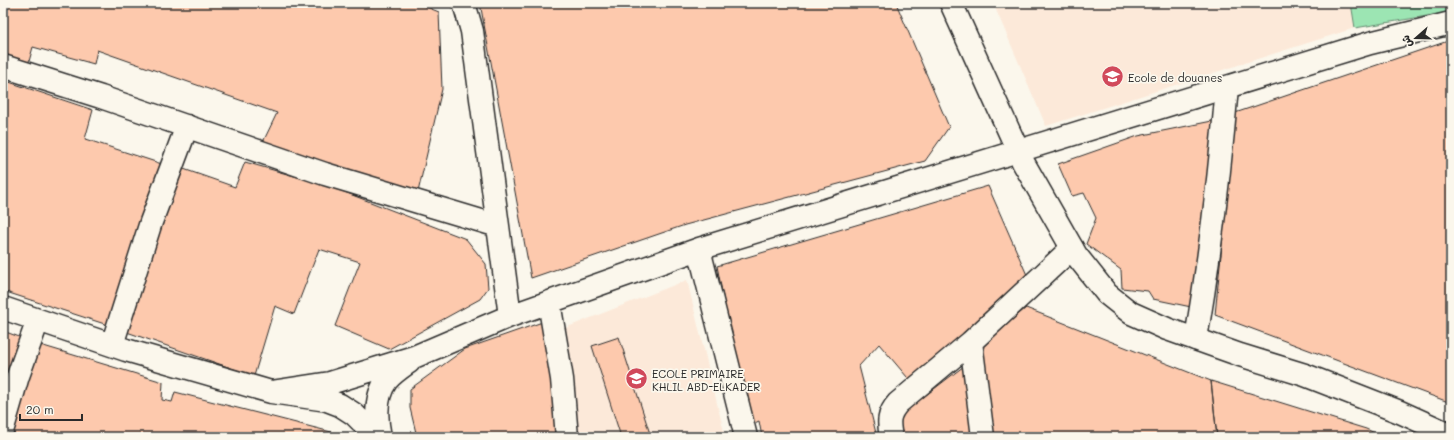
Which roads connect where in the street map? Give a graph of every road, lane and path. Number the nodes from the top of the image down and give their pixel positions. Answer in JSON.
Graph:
{"nodes":[{"id":1,"x":464,"y":3,"type":"edge"},
{"id":2,"x":951,"y":3,"type":"edge"},
{"id":3,"x":1451,"y":23,"type":"edge"},
{"id":4,"x":3,"y":66,"type":"edge"},
{"id":5,"x":1227,"y":87,"type":"junction"},
{"id":6,"x":187,"y":126,"type":"junction"},
{"id":7,"x":1017,"y":150,"type":"junction"},
{"id":8,"x":498,"y":226,"type":"junction"},
{"id":9,"x":1072,"y":248,"type":"junction"},
{"id":10,"x":699,"y":249,"type":"junction"},
{"id":11,"x":549,"y":302,"type":"junction"},
{"id":12,"x":3,"y":308,"type":"edge"},
{"id":13,"x":510,"y":316,"type":"junction"},
{"id":14,"x":38,"y":320,"type":"junction"},
{"id":15,"x":1196,"y":339,"type":"junction"},
{"id":16,"x":971,"y":342,"type":"junction"},
{"id":17,"x":112,"y":345,"type":"junction"},
{"id":18,"x":414,"y":357,"type":"junction"},
{"id":19,"x":271,"y":392,"type":"junction"},
{"id":20,"x":3,"y":428,"type":"edge"},
{"id":21,"x":1451,"y":435,"type":"edge"},
{"id":22,"x":372,"y":437,"type":"edge"},
{"id":23,"x":380,"y":437,"type":"edge"},
{"id":24,"x":567,"y":437,"type":"edge"},
{"id":25,"x":746,"y":437,"type":"edge"},
{"id":26,"x":891,"y":437,"type":"edge"},
{"id":27,"x":983,"y":437,"type":"edge"}],
"edges":[{"from":1,"to":8,"type":"street"},
{"from":2,"to":7,"type":"street"},
{"from":3,"to":5,"type":"street"},
{"from":4,"to":6,"type":"street"},
{"from":5,"to":7,"type":"street"},
{"from":5,"to":15,"type":"street"},
{"from":6,"to":8,"type":"street"},
{"from":6,"to":17,"type":"street"},
{"from":7,"to":9,"type":"street"},
{"from":7,"to":10,"type":"street"},
{"from":8,"to":13,"type":"street"},
{"from":9,"to":15,"type":"street"},
{"from":9,"to":16,"type":"street"},
{"from":10,"to":11,"type":"street"},
{"from":10,"to":25,"type":"street"},
{"from":11,"to":13,"type":"street"},
{"from":11,"to":24,"type":"street"},
{"from":12,"to":14,"type":"street"},
{"from":13,"to":18,"type":"street"},
{"from":14,"to":17,"type":"street"},
{"from":14,"to":20,"type":"street"},
{"from":15,"to":21,"type":"street"},
{"from":16,"to":26,"type":"street"},
{"from":16,"to":27,"type":"street"},
{"from":17,"to":19,"type":"street"},
{"from":18,"to":19,"type":"street"},
{"from":18,"to":23,"type":"street"},
{"from":19,"to":22,"type":"street"}]}
